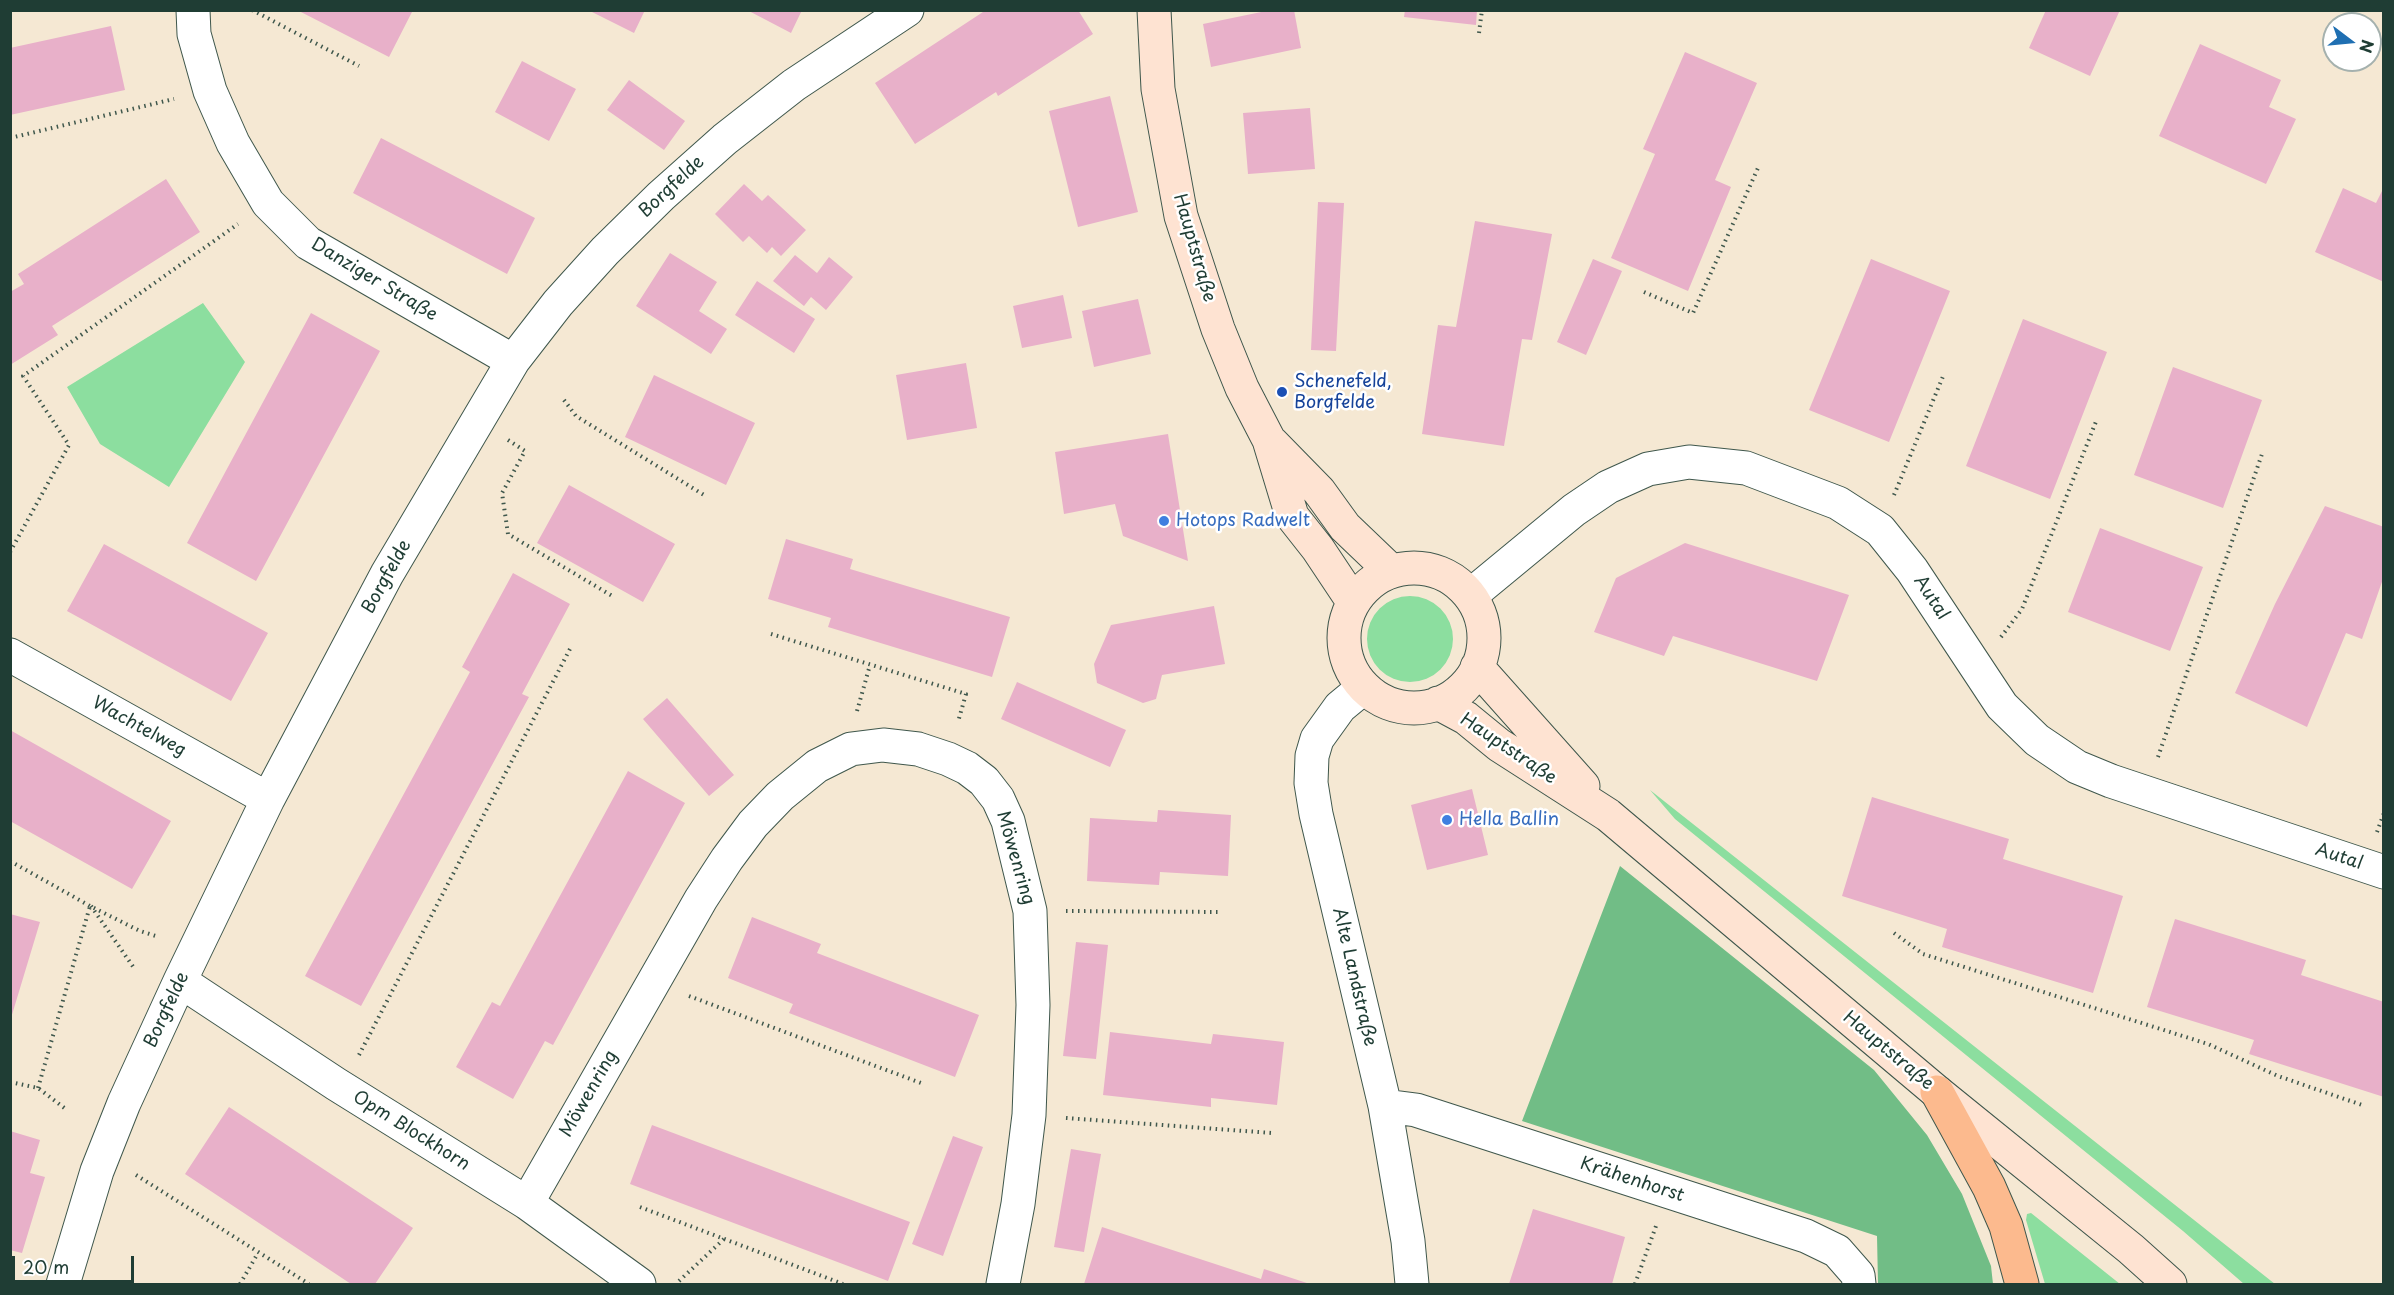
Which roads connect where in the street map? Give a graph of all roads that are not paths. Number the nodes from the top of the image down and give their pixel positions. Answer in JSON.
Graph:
{"nodes":[{"id":1,"x":193,"y":10,"type":"edge"},
{"id":2,"x":906,"y":10,"type":"edge"},
{"id":3,"x":1154,"y":10,"type":"edge"},
{"id":4,"x":513,"y":362,"type":"junction"},
{"id":5,"x":1269,"y":440,"type":"junction"},
{"id":6,"x":1391,"y":571,"type":"junction"},
{"id":7,"x":1472,"y":595,"type":"junction"},
{"id":8,"x":1352,"y":600,"type":"junction"},
{"id":9,"x":10,"y":655,"type":"edge"},
{"id":10,"x":1477,"y":667,"type":"junction"},
{"id":11,"x":1363,"y":688,"type":"junction"},
{"id":12,"x":1438,"y":703,"type":"junction"},
{"id":13,"x":268,"y":799,"type":"junction"},
{"id":14,"x":1608,"y":815,"type":"junction"},
{"id":15,"x":2384,"y":872,"type":"edge"},
{"id":16,"x":180,"y":981,"type":"junction"},
{"id":17,"x":1937,"y":1092,"type":"junction"},
{"id":18,"x":1384,"y":1106,"type":"junction"},
{"id":19,"x":527,"y":1203,"type":"junction"},
{"id":20,"x":63,"y":1284,"type":"edge"},
{"id":21,"x":639,"y":1284,"type":"edge"},
{"id":22,"x":1003,"y":1284,"type":"edge"},
{"id":23,"x":1412,"y":1284,"type":"edge"},
{"id":24,"x":1859,"y":1284,"type":"edge"},
{"id":25,"x":2022,"y":1284,"type":"edge"},
{"id":26,"x":2170,"y":1284,"type":"edge"}],
"edges":[{"from":1,"to":4,"type":"street","name":"Danziger Straße"},
{"from":2,"to":4,"type":"street","name":"Borgfelde"},
{"from":3,"to":5,"type":"main road","name":"Hauptstraße"},
{"from":4,"to":13,"type":"street","name":"Borgfelde"},
{"from":5,"to":6,"type":"main road","name":"Hauptstraße"},
{"from":5,"to":8,"type":"main road","name":"Hauptstraße"},
{"from":6,"to":7,"type":"main road"},
{"from":6,"to":8,"type":"main road"},
{"from":7,"to":10,"type":"main road","name":"Hauptstraße"},
{"from":7,"to":15,"type":"street","name":"Autal"},
{"from":8,"to":11,"type":"main road","name":"Hauptstraße"},
{"from":9,"to":13,"type":"street","name":"Wachtelweg"},
{"from":10,"to":12,"type":"main road","name":"Hauptstraße"},
{"from":10,"to":14,"type":"main road","name":"Hauptstraße"},
{"from":11,"to":12,"type":"main road","name":"Hauptstraße"},
{"from":11,"to":18,"type":"street","name":"Alte Landstraße"},
{"from":12,"to":14,"type":"main road","name":"Hauptstraße"},
{"from":13,"to":16,"type":"street","name":"Borgfelde"},
{"from":14,"to":17,"type":"main road","name":"Hauptstraße"},
{"from":16,"to":19,"type":"street","name":"Opm Blockhorn"},
{"from":16,"to":20,"type":"street","name":"Borgfelde"},
{"from":17,"to":25,"type":"main road"},
{"from":17,"to":26,"type":"main road","name":"Hauptstraße"},
{"from":18,"to":23,"type":"street","name":"Alte Landstraße"},
{"from":18,"to":24,"type":"street","name":"Krähenhorst"},
{"from":19,"to":21,"type":"street","name":"Opm Blockhorn"},
{"from":19,"to":22,"type":"street","name":"Möwenring"}]}
